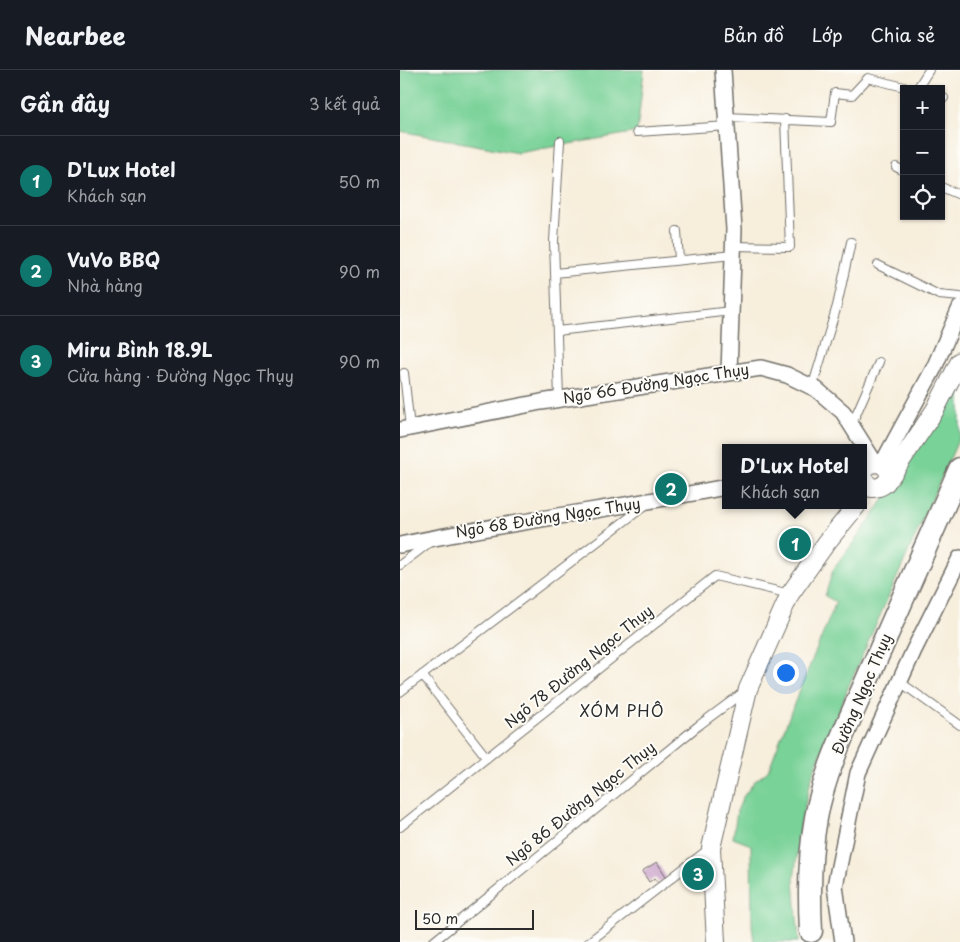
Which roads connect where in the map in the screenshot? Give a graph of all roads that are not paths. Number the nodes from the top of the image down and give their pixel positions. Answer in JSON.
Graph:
{"nodes":[{"id":1,"x":723,"y":70,"type":"edge"},
{"id":2,"x":929,"y":70,"type":"edge"},
{"id":3,"x":920,"y":85,"type":"edge"},
{"id":4,"x":900,"y":86,"type":"edge"},
{"id":5,"x":785,"y":119,"type":"junction"},
{"id":6,"x":727,"y":121,"type":"junction"},
{"id":7,"x":637,"y":132,"type":"dead end"},
{"id":8,"x":560,"y":141,"type":"dead end"},
{"id":9,"x":945,"y":189,"type":"edge"},
{"id":10,"x":960,"y":195,"type":"edge"},
{"id":11,"x":677,"y":230,"type":"dead end"},
{"id":12,"x":851,"y":242,"type":"dead end"},
{"id":13,"x":733,"y":250,"type":"junction"},
{"id":14,"x":679,"y":260,"type":"junction"},
{"id":15,"x":878,"y":265,"type":"dead end"},
{"id":16,"x":555,"y":272,"type":"junction"},
{"id":17,"x":960,"y":297,"type":"edge"},
{"id":18,"x":960,"y":308,"type":"edge"},
{"id":19,"x":731,"y":311,"type":"junction"},
{"id":20,"x":557,"y":331,"type":"junction"},
{"id":21,"x":960,"y":361,"type":"edge"},
{"id":22,"x":879,"y":362,"type":"dead end"},
{"id":23,"x":729,"y":372,"type":"junction"},
{"id":24,"x":404,"y":373,"type":"dead end"},
{"id":25,"x":812,"y":388,"type":"junction"},
{"id":26,"x":559,"y":399,"type":"junction"},
{"id":27,"x":851,"y":426,"type":"junction"},
{"id":28,"x":405,"y":429,"type":"edge"},
{"id":29,"x":862,"y":444,"type":"edge"},
{"id":30,"x":867,"y":452,"type":"edge"},
{"id":31,"x":877,"y":469,"type":"edge"},
{"id":32,"x":960,"y":469,"type":"edge"},
{"id":33,"x":722,"y":488,"type":"edge"},
{"id":34,"x":867,"y":488,"type":"edge"},
{"id":35,"x":650,"y":501,"type":"junction"},
{"id":36,"x":854,"y":509,"type":"edge"},
{"id":37,"x":437,"y":537,"type":"junction"},
{"id":38,"x":400,"y":545,"type":"edge"},
{"id":39,"x":960,"y":558,"type":"edge"},
{"id":40,"x":400,"y":565,"type":"edge"},
{"id":41,"x":790,"y":594,"type":"junction"},
{"id":42,"x":422,"y":675,"type":"junction"},
{"id":43,"x":900,"y":682,"type":"junction"},
{"id":44,"x":748,"y":689,"type":"junction"},
{"id":45,"x":400,"y":692,"type":"edge"},
{"id":46,"x":960,"y":725,"type":"edge"},
{"id":47,"x":487,"y":758,"type":"junction"},
{"id":48,"x":400,"y":827,"type":"edge"},
{"id":49,"x":711,"y":848,"type":"junction"},
{"id":50,"x":811,"y":931,"type":"dead end"},
{"id":51,"x":433,"y":942,"type":"edge"},
{"id":52,"x":589,"y":942,"type":"edge"},
{"id":53,"x":716,"y":942,"type":"edge"},
{"id":54,"x":843,"y":942,"type":"edge"}],
"edges":[{"from":1,"to":6,"type":"street"},
{"from":2,"to":3,"type":"lane"},
{"from":4,"to":5,"type":"lane"},
{"from":5,"to":6,"type":"lane"},
{"from":5,"to":13,"type":"lane"},
{"from":6,"to":7,"type":"lane"},
{"from":6,"to":13,"type":"street"},
{"from":8,"to":16,"type":"lane"},
{"from":9,"to":10,"type":"lane"},
{"from":11,"to":14,"type":"lane"},
{"from":12,"to":25,"type":"lane"},
{"from":13,"to":14,"type":"lane"},
{"from":13,"to":19,"type":"street"},
{"from":14,"to":16,"type":"lane"},
{"from":15,"to":17,"type":"lane"},
{"from":16,"to":20,"type":"lane"},
{"from":18,"to":31,"type":"street"},
{"from":19,"to":20,"type":"lane"},
{"from":19,"to":23,"type":"street"},
{"from":20,"to":26,"type":"lane"},
{"from":21,"to":31,"type":"street"},
{"from":22,"to":27,"type":"lane"},
{"from":23,"to":25,"type":"street","name":"Ngõ 66 Đường Ngọc Thụy"},
{"from":23,"to":26,"type":"street","name":"Ngõ 66 Đường Ngọc Thụy"},
{"from":24,"to":28,"type":"lane"},
{"from":25,"to":27,"type":"street","name":"Ngõ 66 Đường Ngọc Thụy"},
{"from":26,"to":28,"type":"street","name":"Ngõ 66 Đường Ngọc Thụy"},
{"from":27,"to":29,"type":"street","name":"Ngõ 66 Đường Ngọc Thụy"},
{"from":30,"to":31,"type":"street","name":"Ngõ 66 Đường Ngọc Thụy"},
{"from":31,"to":34,"type":"street"},
{"from":32,"to":50,"type":"main road","name":"Đường Ngọc Thụy"},
{"from":33,"to":35,"type":"street","name":"Ngõ 68 Đường Ngọc Thụy"},
{"from":35,"to":37,"type":"street","name":"Ngõ 68 Đường Ngọc Thụy"},
{"from":35,"to":42,"type":"lane"},
{"from":36,"to":41,"type":"street"},
{"from":37,"to":38,"type":"street","name":"Ngõ 68 Đường Ngọc Thụy"},
{"from":37,"to":40,"type":"lane"},
{"from":39,"to":43,"type":"street","name":"Đường Ngọc Thụy"},
{"from":41,"to":44,"type":"street"},
{"from":41,"to":47,"type":"lane","name":"Ngõ 78 Đường Ngọc Thụy"},
{"from":42,"to":45,"type":"lane"},
{"from":42,"to":47,"type":"lane"},
{"from":43,"to":46,"type":"lane"},
{"from":43,"to":54,"type":"street","name":"Đường Ngọc Thụy"},
{"from":44,"to":49,"type":"street"},
{"from":44,"to":51,"type":"lane","name":"Ngõ 86 Đường Ngọc Thụy"},
{"from":47,"to":48,"type":"lane","name":"Ngõ 78 Đường Ngọc Thụy"},
{"from":49,"to":52,"type":"lane"},
{"from":49,"to":53,"type":"street"}]}
